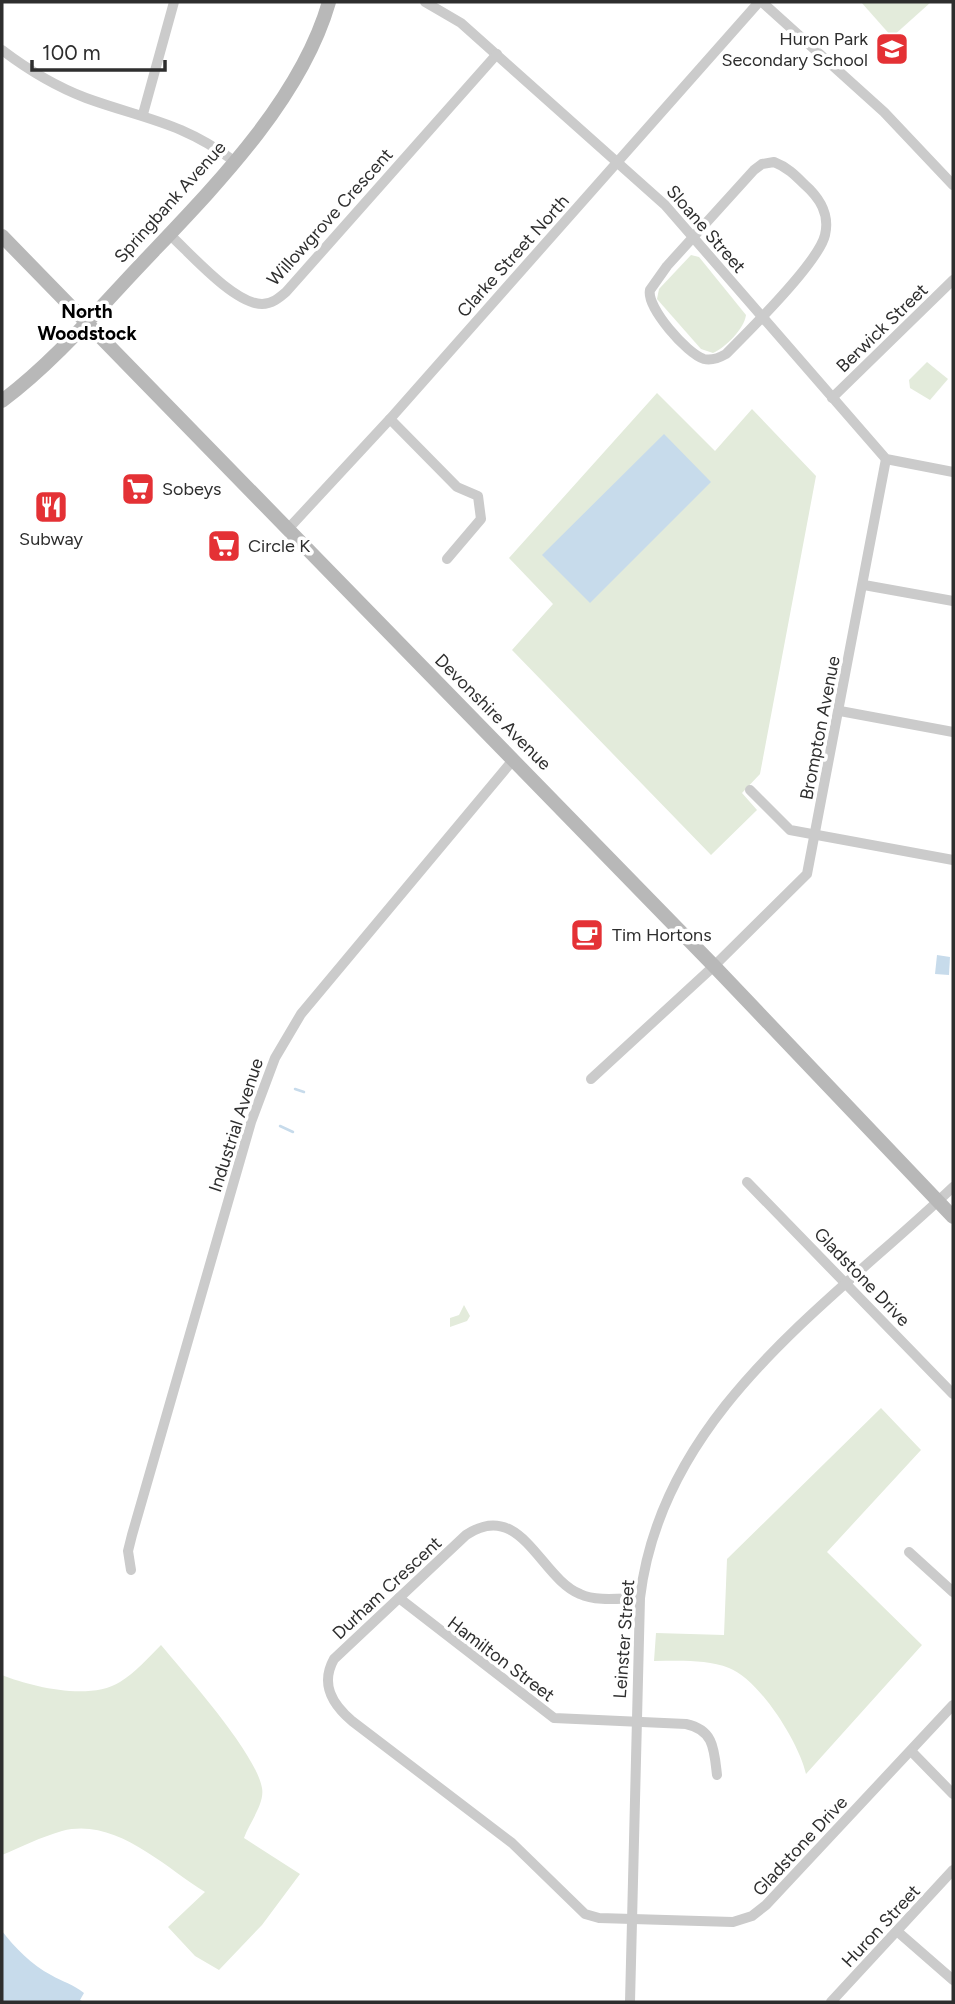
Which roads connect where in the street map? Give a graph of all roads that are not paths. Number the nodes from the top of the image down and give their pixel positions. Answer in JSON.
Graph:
{"nodes":[{"id":1,"x":174,"y":2,"type":"edge"},
{"id":2,"x":329,"y":2,"type":"edge"},
{"id":3,"x":425,"y":2,"type":"edge"},
{"id":4,"x":760,"y":2,"type":"edge"},
{"id":5,"x":447,"y":6,"type":"edge"},
{"id":6,"x":2,"y":50,"type":"edge"},
{"id":7,"x":497,"y":54,"type":"junction"},
{"id":8,"x":143,"y":114,"type":"junction"},
{"id":9,"x":234,"y":161,"type":"junction"},
{"id":10,"x":618,"y":161,"type":"junction"},
{"id":11,"x":953,"y":185,"type":"edge"},
{"id":12,"x":169,"y":234,"type":"junction"},
{"id":13,"x":2,"y":236,"type":"edge"},
{"id":14,"x":693,"y":239,"type":"junction"},
{"id":15,"x":953,"y":281,"type":"edge"},
{"id":16,"x":761,"y":316,"type":"junction"},
{"id":17,"x":87,"y":322,"type":"junction"},
{"id":18,"x":832,"y":398,"type":"junction"},
{"id":19,"x":2,"y":401,"type":"edge"},
{"id":20,"x":390,"y":419,"type":"junction"},
{"id":21,"x":886,"y":459,"type":"junction"},
{"id":22,"x":953,"y":472,"type":"edge"},
{"id":23,"x":288,"y":529,"type":"junction"},
{"id":24,"x":447,"y":559,"type":"dead end"},
{"id":25,"x":864,"y":585,"type":"junction"},
{"id":26,"x":953,"y":601,"type":"edge"},
{"id":27,"x":839,"y":710,"type":"junction"},
{"id":28,"x":953,"y":732,"type":"edge"},
{"id":29,"x":513,"y":760,"type":"junction"},
{"id":30,"x":750,"y":790,"type":"dead end"},
{"id":31,"x":816,"y":837,"type":"junction"},
{"id":32,"x":953,"y":860,"type":"edge"},
{"id":33,"x":715,"y":966,"type":"junction"},
{"id":34,"x":591,"y":1079,"type":"dead end"},
{"id":35,"x":747,"y":1182,"type":"dead end"},
{"id":36,"x":953,"y":1187,"type":"edge"},
{"id":37,"x":936,"y":1200,"type":"junction"},
{"id":38,"x":953,"y":1217,"type":"edge"},
{"id":39,"x":847,"y":1283,"type":"junction"},
{"id":40,"x":953,"y":1394,"type":"edge"},
{"id":41,"x":909,"y":1552,"type":"dead end"},
{"id":42,"x":131,"y":1570,"type":"dead end"},
{"id":43,"x":953,"y":1592,"type":"edge"},
{"id":44,"x":399,"y":1598,"type":"junction"},
{"id":45,"x":640,"y":1598,"type":"junction"},
{"id":46,"x":953,"y":1705,"type":"edge"},
{"id":47,"x":635,"y":1723,"type":"junction"},
{"id":48,"x":912,"y":1752,"type":"junction"},
{"id":49,"x":717,"y":1774,"type":"dead end"},
{"id":50,"x":953,"y":1794,"type":"edge"},
{"id":51,"x":953,"y":1870,"type":"edge"},
{"id":52,"x":630,"y":1919,"type":"junction"},
{"id":53,"x":898,"y":1932,"type":"junction"},
{"id":54,"x":953,"y":1980,"type":"edge"},
{"id":55,"x":630,"y":2002,"type":"edge"},
{"id":56,"x":831,"y":2002,"type":"edge"}],
"edges":[{"from":1,"to":8,"type":"street"},
{"from":2,"to":9,"type":"main road","name":"Springbank Avenue"},
{"from":3,"to":5,"type":"street","name":"Sloane Street"},
{"from":4,"to":10,"type":"street","name":"Clarke Street North"},
{"from":4,"to":11,"type":"street"},
{"from":5,"to":7,"type":"street","name":"Sloane Street"},
{"from":6,"to":8,"type":"street"},
{"from":7,"to":10,"type":"street","name":"Sloane Street"},
{"from":7,"to":12,"type":"street","name":"Willowgrove Crescent"},
{"from":8,"to":9,"type":"street"},
{"from":9,"to":12,"type":"main road","name":"Springbank Avenue"},
{"from":10,"to":14,"type":"street","name":"Sloane Street"},
{"from":10,"to":20,"type":"street","name":"Clarke Street North"},
{"from":12,"to":17,"type":"main road","name":"Springbank Avenue"},
{"from":13,"to":17,"type":"main road","name":"Devonshire Avenue"},
{"from":14,"to":16,"type":"street","name":"Sloane Street"},
{"from":14,"to":16,"type":"street"},
{"from":14,"to":16,"type":"street"},
{"from":15,"to":18,"type":"street","name":"Berwick Street"},
{"from":16,"to":18,"type":"street","name":"Sloane Street"},
{"from":17,"to":19,"type":"main road","name":"Springbank Avenue"},
{"from":17,"to":23,"type":"main road","name":"Devonshire Avenue"},
{"from":18,"to":21,"type":"street","name":"Sloane Street"},
{"from":20,"to":23,"type":"street","name":"Clarke Street North"},
{"from":20,"to":24,"type":"street"},
{"from":21,"to":22,"type":"street"},
{"from":21,"to":25,"type":"street","name":"Brompton Avenue"},
{"from":23,"to":29,"type":"main road","name":"Devonshire Avenue"},
{"from":25,"to":26,"type":"street"},
{"from":25,"to":27,"type":"street","name":"Brompton Avenue"},
{"from":27,"to":28,"type":"street"},
{"from":27,"to":31,"type":"street","name":"Brompton Avenue"},
{"from":29,"to":33,"type":"main road","name":"Devonshire Avenue"},
{"from":29,"to":42,"type":"street","name":"Industrial Avenue"},
{"from":30,"to":31,"type":"street"},
{"from":31,"to":32,"type":"street"},
{"from":31,"to":33,"type":"street","name":"Brompton Avenue"},
{"from":33,"to":34,"type":"street","name":"Brompton Avenue"},
{"from":33,"to":37,"type":"main road","name":"Devonshire Avenue"},
{"from":35,"to":39,"type":"street","name":"Gladstone Drive"},
{"from":36,"to":37,"type":"street","name":"Leinster Street"},
{"from":37,"to":38,"type":"main road","name":"Devonshire Avenue"},
{"from":37,"to":39,"type":"street","name":"Leinster Street"},
{"from":39,"to":40,"type":"street","name":"Gladstone Drive"},
{"from":39,"to":45,"type":"street","name":"Leinster Street"},
{"from":41,"to":43,"type":"street"},
{"from":44,"to":45,"type":"street","name":"Durham Crescent"},
{"from":44,"to":47,"type":"street","name":"Hamilton Street"},
{"from":44,"to":52,"type":"street","name":"Durham Crescent"},
{"from":45,"to":47,"type":"street","name":"Leinster Street"},
{"from":46,"to":48,"type":"street","name":"Gladstone Drive"},
{"from":47,"to":49,"type":"street","name":"Hamilton Street"},
{"from":47,"to":52,"type":"street","name":"Leinster Street"},
{"from":48,"to":50,"type":"street"},
{"from":48,"to":52,"type":"street","name":"Gladstone Drive"},
{"from":51,"to":53,"type":"street","name":"Huron Street"},
{"from":52,"to":55,"type":"street","name":"Leinster Street"},
{"from":53,"to":54,"type":"street"},
{"from":53,"to":56,"type":"street","name":"Huron Street"}]}
